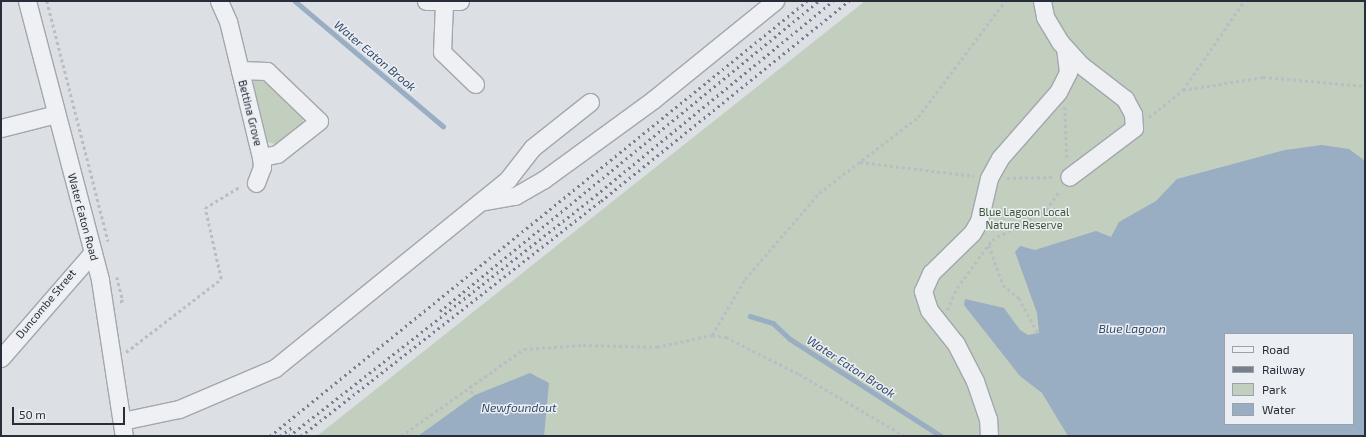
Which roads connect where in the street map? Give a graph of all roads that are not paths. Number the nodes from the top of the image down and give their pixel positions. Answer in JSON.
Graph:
{"nodes":[{"id":1,"x":27,"y":1,"type":"edge"},
{"id":2,"x":219,"y":1,"type":"edge"},
{"id":3,"x":426,"y":1,"type":"edge"},
{"id":4,"x":460,"y":1,"type":"edge"},
{"id":5,"x":775,"y":1,"type":"edge"},
{"id":6,"x":1042,"y":1,"type":"edge"},
{"id":7,"x":444,"y":3,"type":"junction"},
{"id":8,"x":1065,"y":48,"type":"junction"},
{"id":9,"x":240,"y":70,"type":"junction"},
{"id":10,"x":475,"y":84,"type":"dead end"},
{"id":11,"x":590,"y":102,"type":"dead end"},
{"id":12,"x":56,"y":114,"type":"junction"},
{"id":13,"x":1,"y":128,"type":"edge"},
{"id":14,"x":261,"y":157,"type":"junction"},
{"id":15,"x":1069,"y":177,"type":"road end"},
{"id":16,"x":256,"y":183,"type":"road end"},
{"id":17,"x":479,"y":202,"type":"junction"},
{"id":18,"x":93,"y":252,"type":"junction"},
{"id":19,"x":1,"y":358,"type":"edge"},
{"id":20,"x":123,"y":428,"type":"edge"},
{"id":21,"x":989,"y":436,"type":"edge"}],
"edges":[{"from":1,"to":12,"type":"street","name":"Water Eaton Road"},
{"from":2,"to":9,"type":"street","name":"Bettina Grove"},
{"from":3,"to":7,"type":"street"},
{"from":4,"to":7,"type":"street"},
{"from":5,"to":17,"type":"street"},
{"from":6,"to":8,"type":"street"},
{"from":7,"to":10,"type":"street"},
{"from":8,"to":15,"type":"street"},
{"from":8,"to":21,"type":"street"},
{"from":9,"to":14,"type":"street","name":"Bettina Grove"},
{"from":9,"to":14,"type":"street","name":"Bettina Grove"},
{"from":11,"to":17,"type":"street"},
{"from":12,"to":13,"type":"street"},
{"from":12,"to":18,"type":"street","name":"Water Eaton Road"},
{"from":14,"to":16,"type":"street","name":"Bettina Grove"},
{"from":17,"to":20,"type":"street"},
{"from":18,"to":19,"type":"street","name":"Duncombe Street"},
{"from":18,"to":20,"type":"street","name":"Water Eaton Road"}]}
